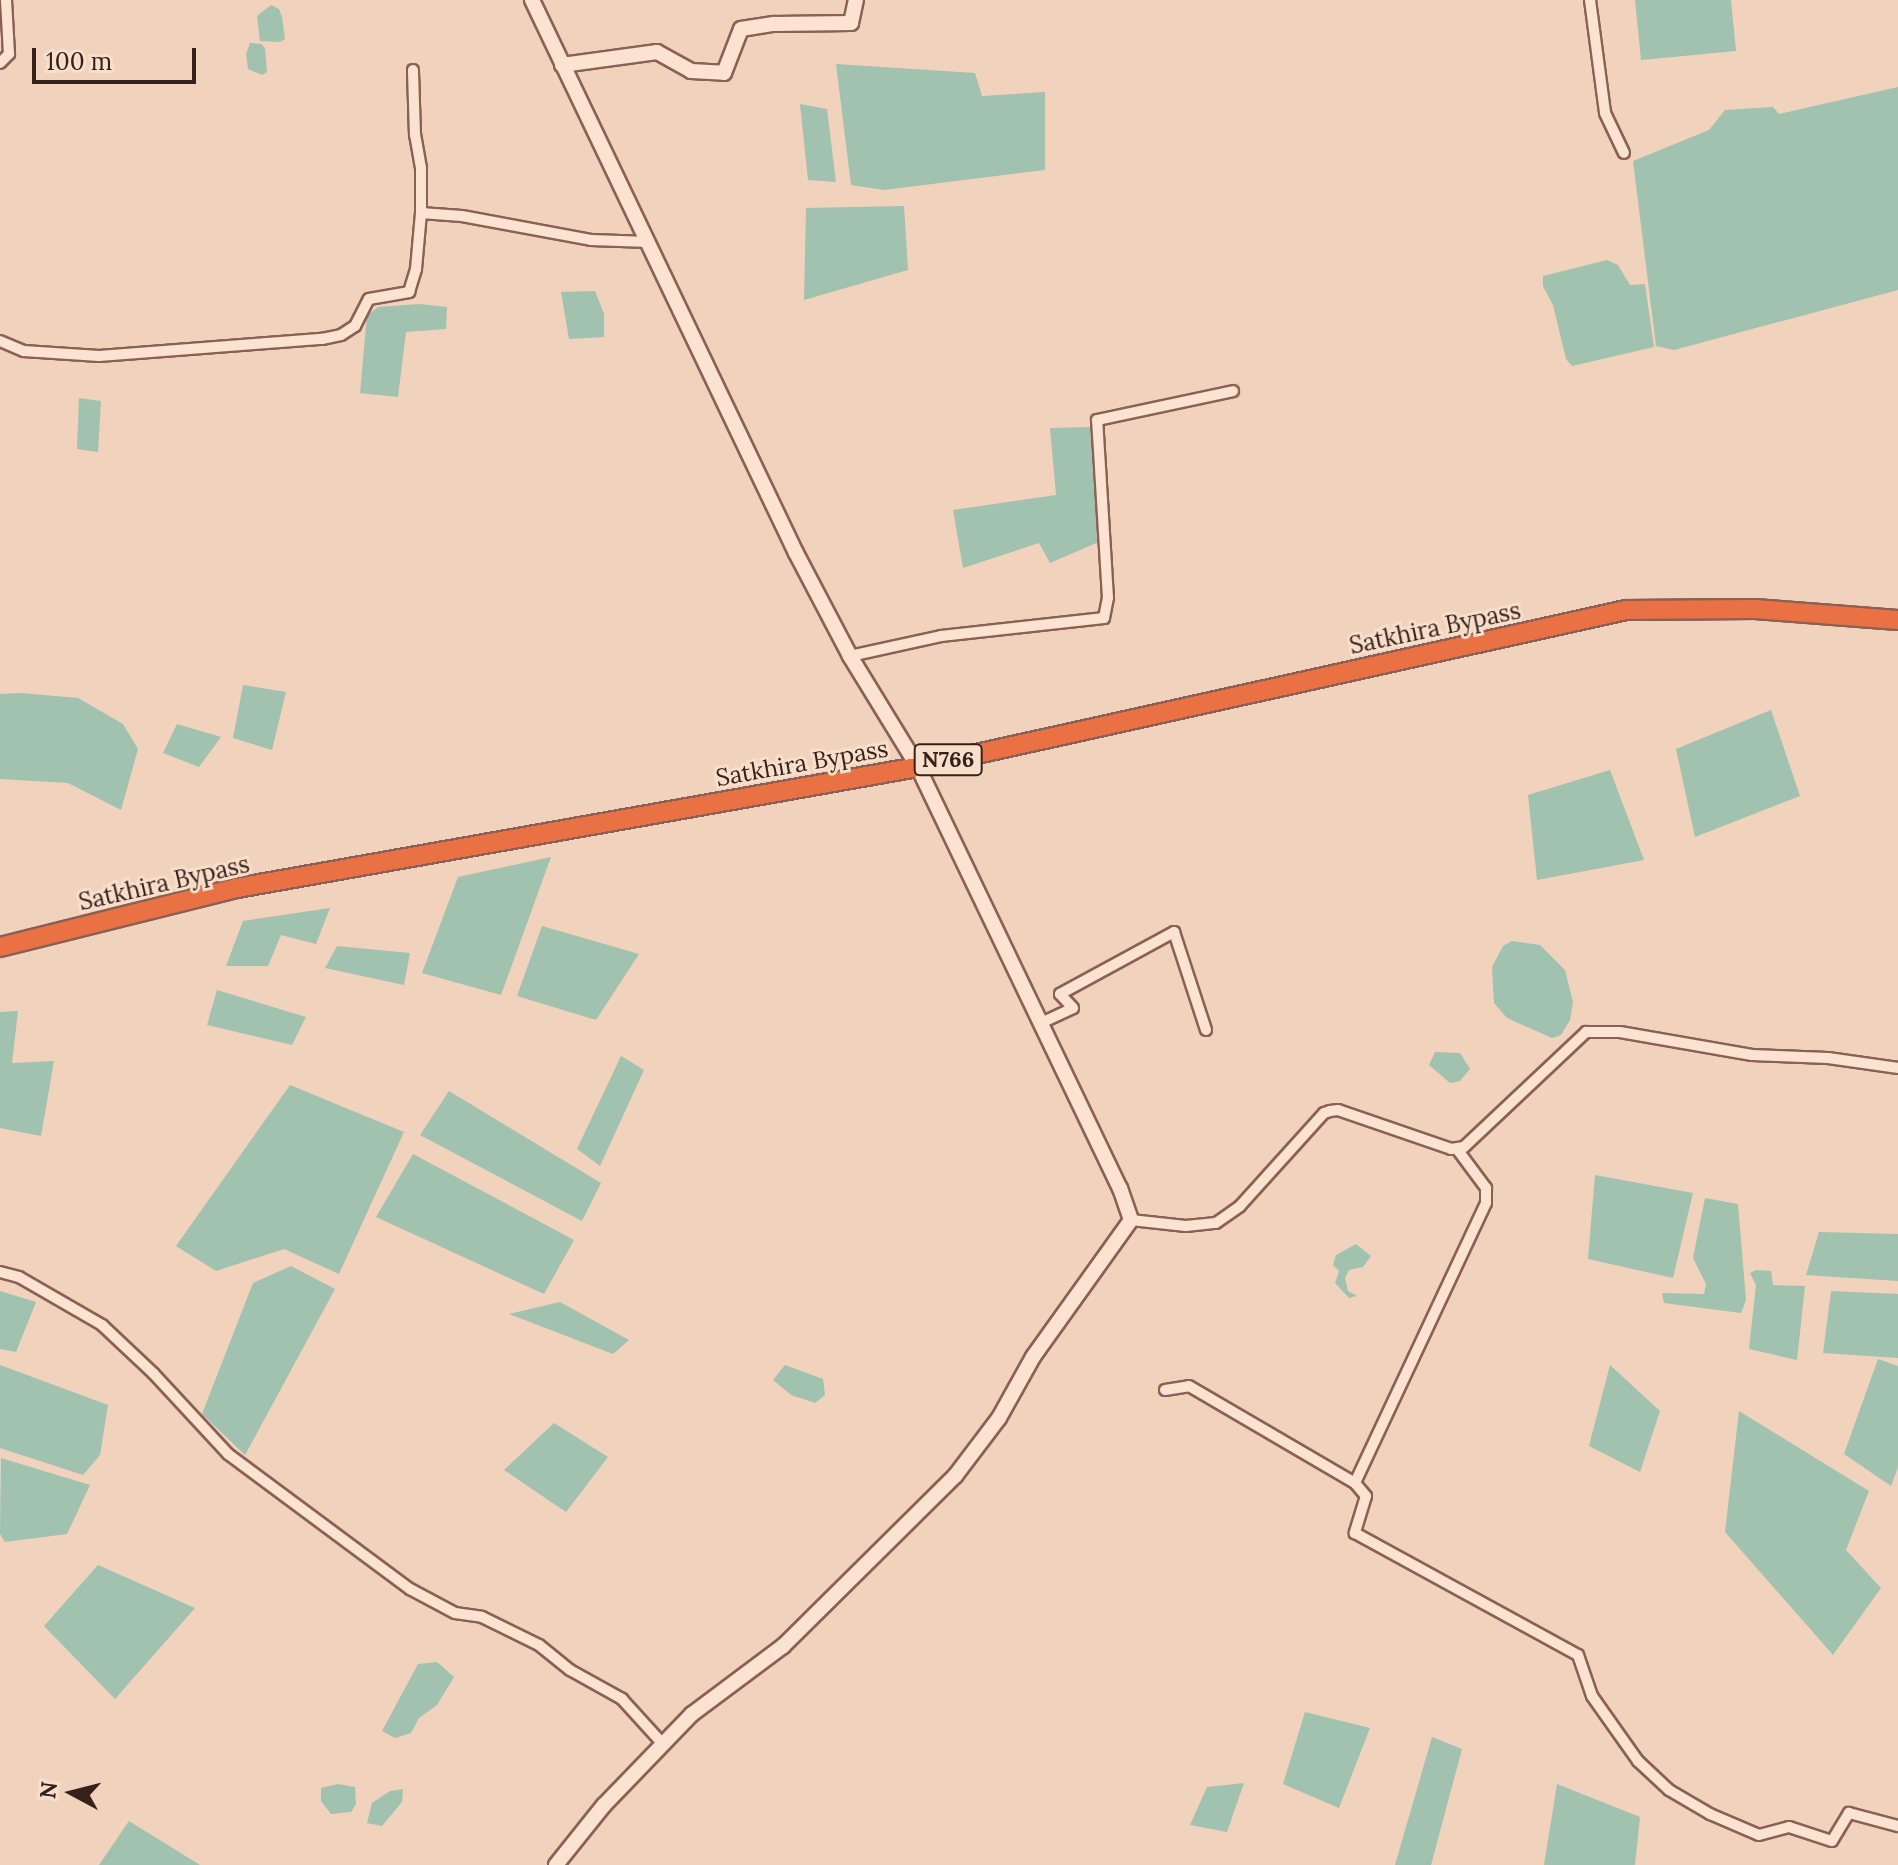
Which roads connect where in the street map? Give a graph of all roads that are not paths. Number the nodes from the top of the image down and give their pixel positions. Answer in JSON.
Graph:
{"nodes":[{"id":1,"x":6,"y":0,"type":"edge"},
{"id":2,"x":532,"y":0,"type":"edge"},
{"id":3,"x":856,"y":0,"type":"edge"},
{"id":4,"x":1590,"y":0,"type":"edge"},
{"id":5,"x":0,"y":63,"type":"edge"},
{"id":6,"x":562,"y":65,"type":"junction"},
{"id":7,"x":413,"y":70,"type":"dead end"},
{"id":8,"x":1624,"y":153,"type":"dead end"},
{"id":9,"x":421,"y":213,"type":"junction"},
{"id":10,"x":649,"y":242,"type":"junction"},
{"id":11,"x":0,"y":341,"type":"edge"},
{"id":12,"x":1233,"y":391,"type":"dead end"},
{"id":13,"x":1898,"y":620,"type":"edge"},
{"id":14,"x":850,"y":656,"type":"junction"},
{"id":15,"x":918,"y":767,"type":"junction"},
{"id":16,"x":0,"y":947,"type":"edge"},
{"id":17,"x":1041,"y":1023,"type":"junction"},
{"id":18,"x":1206,"y":1030,"type":"dead end"},
{"id":19,"x":1898,"y":1068,"type":"edge"},
{"id":20,"x":1457,"y":1149,"type":"junction"},
{"id":21,"x":1131,"y":1220,"type":"junction"},
{"id":22,"x":0,"y":1272,"type":"edge"},
{"id":23,"x":1165,"y":1390,"type":"dead end"},
{"id":24,"x":1355,"y":1483,"type":"junction"},
{"id":25,"x":663,"y":1744,"type":"junction"},
{"id":26,"x":1898,"y":1826,"type":"edge"},
{"id":27,"x":556,"y":1865,"type":"edge"}],
"edges":[{"from":1,"to":5,"type":"street"},
{"from":2,"to":6,"type":"street"},
{"from":3,"to":6,"type":"street"},
{"from":4,"to":8,"type":"street"},
{"from":6,"to":10,"type":"street"},
{"from":7,"to":9,"type":"street"},
{"from":9,"to":10,"type":"street"},
{"from":9,"to":11,"type":"street"},
{"from":10,"to":14,"type":"street"},
{"from":12,"to":14,"type":"street"},
{"from":13,"to":15,"type":"highway","name":"Satkhira Bypass","number":"N766"},
{"from":14,"to":15,"type":"street"},
{"from":15,"to":16,"type":"highway","name":"Satkhira Bypass","number":"N766"},
{"from":15,"to":17,"type":"street"},
{"from":17,"to":18,"type":"street"},
{"from":17,"to":21,"type":"street"},
{"from":19,"to":20,"type":"street"},
{"from":20,"to":21,"type":"street"},
{"from":20,"to":24,"type":"street"},
{"from":21,"to":25,"type":"street"},
{"from":22,"to":25,"type":"street"},
{"from":23,"to":24,"type":"street"},
{"from":24,"to":26,"type":"street"},
{"from":25,"to":27,"type":"street"}]}
